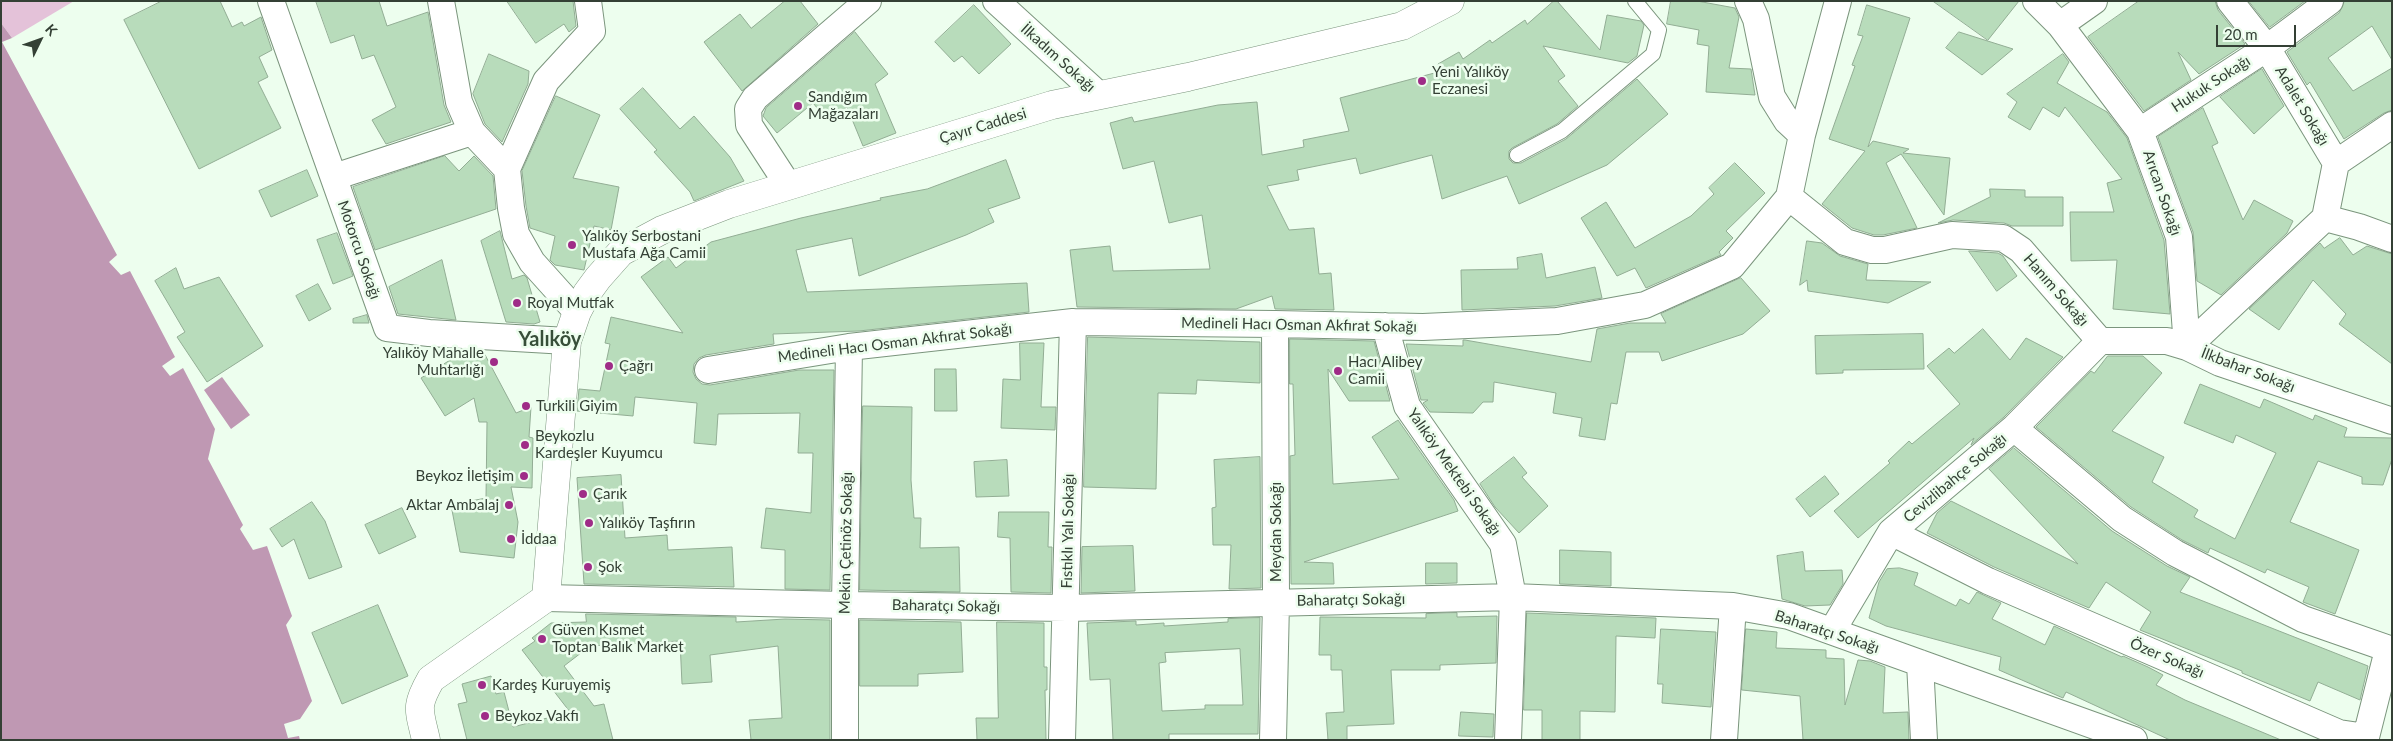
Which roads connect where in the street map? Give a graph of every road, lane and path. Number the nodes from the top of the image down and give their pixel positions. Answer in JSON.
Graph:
{"nodes":[{"id":1,"x":271,"y":1,"type":"edge"},
{"id":2,"x":441,"y":1,"type":"edge"},
{"id":3,"x":588,"y":1,"type":"edge"},
{"id":4,"x":868,"y":1,"type":"edge"},
{"id":5,"x":996,"y":1,"type":"edge"},
{"id":6,"x":1450,"y":1,"type":"edge"},
{"id":7,"x":1635,"y":1,"type":"edge"},
{"id":8,"x":1748,"y":1,"type":"edge"},
{"id":9,"x":1838,"y":1,"type":"edge"},
{"id":10,"x":2036,"y":1,"type":"edge"},
{"id":11,"x":2094,"y":1,"type":"edge"},
{"id":12,"x":2230,"y":1,"type":"edge"},
{"id":13,"x":2330,"y":1,"type":"edge"},
{"id":14,"x":2060,"y":25,"type":"junction"},
{"id":15,"x":2267,"y":48,"type":"junction"},
{"id":16,"x":1099,"y":95,"type":"junction"},
{"id":17,"x":2392,"y":125,"type":"edge"},
{"id":18,"x":2140,"y":131,"type":"junction"},
{"id":19,"x":472,"y":132,"type":"junction"},
{"id":20,"x":1802,"y":135,"type":"junction"},
{"id":21,"x":1517,"y":155,"type":"dead end"},
{"id":22,"x":2336,"y":163,"type":"junction"},
{"id":23,"x":507,"y":169,"type":"junction"},
{"id":24,"x":334,"y":177,"type":"junction"},
{"id":25,"x":788,"y":185,"type":"junction"},
{"id":26,"x":1789,"y":197,"type":"junction"},
{"id":27,"x":2325,"y":218,"type":"junction"},
{"id":28,"x":2392,"y":239,"type":"edge"},
{"id":29,"x":1073,"y":322,"type":"junction"},
{"id":30,"x":1275,"y":324,"type":"junction"},
{"id":31,"x":1384,"y":326,"type":"junction"},
{"id":32,"x":571,"y":330,"type":"junction"},
{"id":33,"x":2100,"y":341,"type":"junction"},
{"id":34,"x":2187,"y":346,"type":"junction"},
{"id":35,"x":849,"y":347,"type":"junction"},
{"id":36,"x":708,"y":370,"type":"dead end"},
{"id":37,"x":2392,"y":421,"type":"edge"},
{"id":38,"x":2014,"y":428,"type":"junction"},
{"id":39,"x":1891,"y":532,"type":"junction"},
{"id":40,"x":1513,"y":596,"type":"junction"},
{"id":41,"x":546,"y":598,"type":"junction"},
{"id":42,"x":1276,"y":602,"type":"junction"},
{"id":43,"x":845,"y":605,"type":"junction"},
{"id":44,"x":1733,"y":606,"type":"junction"},
{"id":45,"x":1066,"y":608,"type":"junction"},
{"id":46,"x":1832,"y":631,"type":"junction"},
{"id":47,"x":2390,"y":650,"type":"edge"},
{"id":48,"x":1920,"y":663,"type":"junction"},
{"id":49,"x":426,"y":740,"type":"edge"},
{"id":50,"x":845,"y":740,"type":"edge"},
{"id":51,"x":1062,"y":740,"type":"edge"},
{"id":52,"x":1273,"y":740,"type":"edge"},
{"id":53,"x":1508,"y":740,"type":"edge"},
{"id":54,"x":1724,"y":740,"type":"edge"},
{"id":55,"x":1924,"y":740,"type":"edge"},
{"id":56,"x":2134,"y":740,"type":"edge"}],
"edges":[{"from":1,"to":24,"type":"street","name":"Motorcu Sokağı"},
{"from":2,"to":19,"type":"street"},
{"from":3,"to":23,"type":"street"},
{"from":4,"to":25,"type":"street"},
{"from":5,"to":16,"type":"street","name":"İlkadım Sokağı"},
{"from":6,"to":16,"type":"main road","name":"Çayır Caddesi"},
{"from":7,"to":21,"type":"lane"},
{"from":8,"to":20,"type":"street"},
{"from":9,"to":20,"type":"street","name":"Medineli Hacı Osman Akfırat Sokağı"},
{"from":10,"to":14,"type":"street","name":"Arıcan Sokağı"},
{"from":11,"to":14,"type":"street"},
{"from":12,"to":15,"type":"street","name":"Adalet Sokağı"},
{"from":13,"to":15,"type":"street","name":"Hukuk Sokağı"},
{"from":14,"to":18,"type":"street","name":"Arıcan Sokağı"},
{"from":15,"to":18,"type":"street","name":"Hukuk Sokağı"},
{"from":15,"to":22,"type":"street","name":"Adalet Sokağı"},
{"from":16,"to":25,"type":"main road","name":"Çayır Caddesi"},
{"from":17,"to":22,"type":"street"},
{"from":18,"to":34,"type":"street","name":"Arıcan Sokağı"},
{"from":19,"to":23,"type":"street"},
{"from":19,"to":24,"type":"street"},
{"from":20,"to":26,"type":"street","name":"Medineli Hacı Osman Akfırat Sokağı"},
{"from":22,"to":27,"type":"street"},
{"from":23,"to":32,"type":"street"},
{"from":24,"to":32,"type":"street","name":"Motorcu Sokağı"},
{"from":25,"to":32,"type":"main road","name":"Çayır Caddesi"},
{"from":26,"to":31,"type":"street","name":"Medineli Hacı Osman Akfırat Sokağı"},
{"from":26,"to":33,"type":"street","name":"Hanım Sokağı"},
{"from":27,"to":28,"type":"street"},
{"from":27,"to":34,"type":"street"},
{"from":29,"to":30,"type":"street","name":"Medineli Hacı Osman Akfırat Sokağı"},
{"from":29,"to":35,"type":"street","name":"Medineli Hacı Osman Akfırat Sokağı"},
{"from":29,"to":45,"type":"street","name":"Fıstıklı Yalı Sokağı"},
{"from":30,"to":31,"type":"street","name":"Medineli Hacı Osman Akfırat Sokağı"},
{"from":30,"to":42,"type":"street","name":"Meydan Sokağı"},
{"from":31,"to":40,"type":"street","name":"Yalıköy Mektebi Sokağı"},
{"from":32,"to":41,"type":"main road"},
{"from":33,"to":34,"type":"street","name":"İlkbahar Sokağı"},
{"from":33,"to":38,"type":"street","name":"Cevizlibahçe Sokağı"},
{"from":34,"to":37,"type":"street","name":"İlkbahar Sokağı"},
{"from":35,"to":36,"type":"street","name":"Medineli Hacı Osman Akfırat Sokağı"},
{"from":35,"to":43,"type":"street","name":"Mekin Çetinöz Sokağı"},
{"from":38,"to":39,"type":"street","name":"Cevizlibahçe Sokağı"},
{"from":38,"to":47,"type":"street"},
{"from":39,"to":46,"type":"street","name":"Cevizlibahçe Sokağı"},
{"from":39,"to":47,"type":"street","name":"Özer Sokağı"},
{"from":40,"to":42,"type":"street","name":"Baharatçı Sokağı"},
{"from":40,"to":44,"type":"street","name":"Baharatçı Sokağı"},
{"from":40,"to":53,"type":"street","name":"Yalıköy Mektebi Sokağı"},
{"from":41,"to":43,"type":"street","name":"Baharatçı Sokağı"},
{"from":41,"to":49,"type":"main road"},
{"from":42,"to":45,"type":"street","name":"Baharatçı Sokağı"},
{"from":42,"to":52,"type":"street","name":"Meydan Sokağı"},
{"from":43,"to":45,"type":"street","name":"Baharatçı Sokağı"},
{"from":43,"to":50,"type":"street","name":"Mekin Çetinöz Sokağı"},
{"from":44,"to":46,"type":"street","name":"Baharatçı Sokağı"},
{"from":44,"to":54,"type":"street"},
{"from":45,"to":51,"type":"street","name":"Fıstıklı Yalı Sokağı"},
{"from":46,"to":48,"type":"street","name":"Baharatçı Sokağı"},
{"from":48,"to":55,"type":"street"},
{"from":48,"to":56,"type":"street","name":"Baharatçı Sokağı"}]}
